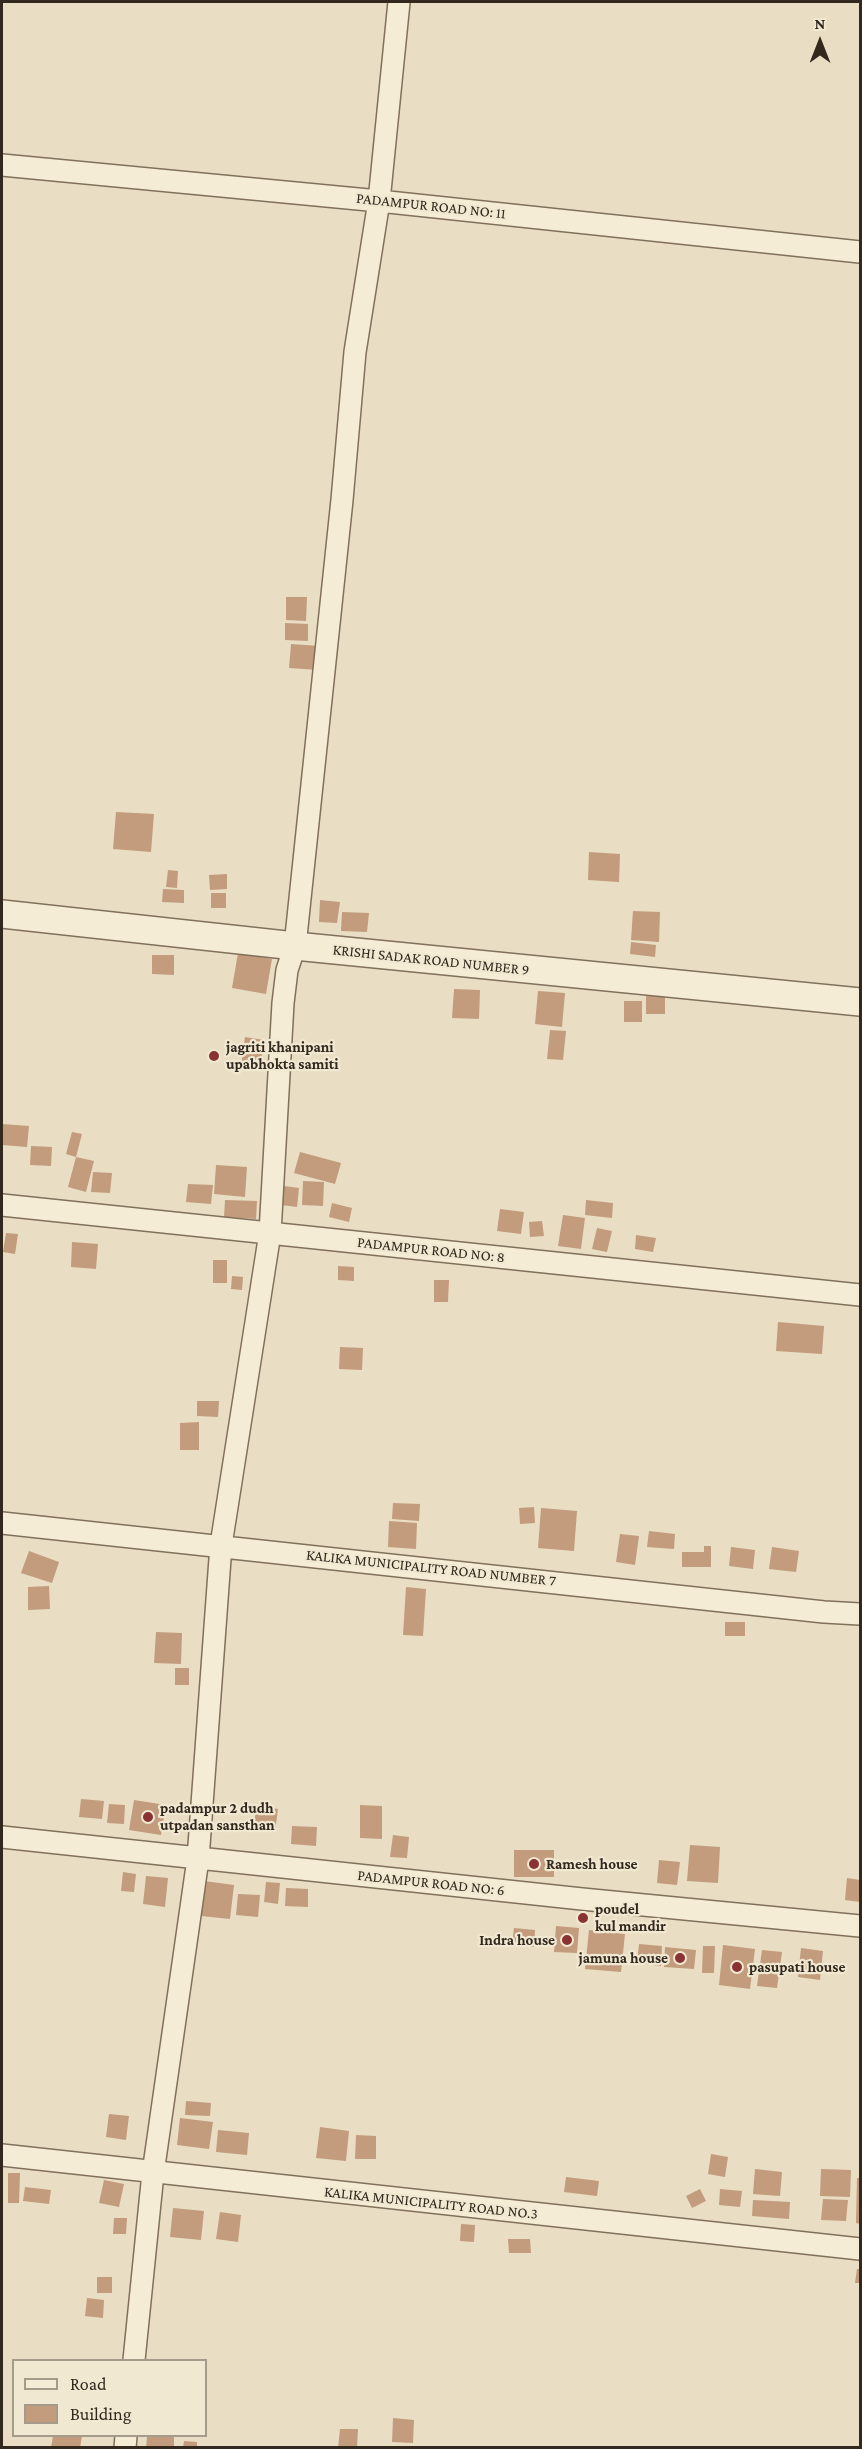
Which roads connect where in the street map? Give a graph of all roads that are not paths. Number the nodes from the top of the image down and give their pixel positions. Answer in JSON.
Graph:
{"nodes":[{"id":1,"x":399,"y":2,"type":"edge"},
{"id":2,"x":2,"y":165,"type":"edge"},
{"id":3,"x":379,"y":201,"type":"junction"},
{"id":4,"x":861,"y":252,"type":"edge"},
{"id":5,"x":2,"y":914,"type":"edge"},
{"id":6,"x":295,"y":946,"type":"junction"},
{"id":7,"x":861,"y":1002,"type":"edge"},
{"id":8,"x":2,"y":1205,"type":"edge"},
{"id":9,"x":270,"y":1233,"type":"junction"},
{"id":10,"x":861,"y":1295,"type":"edge"},
{"id":11,"x":2,"y":1523,"type":"edge"},
{"id":12,"x":221,"y":1545,"type":"junction"},
{"id":13,"x":861,"y":1614,"type":"edge"},
{"id":14,"x":2,"y":1837,"type":"edge"},
{"id":15,"x":198,"y":1859,"type":"junction"},
{"id":16,"x":861,"y":1926,"type":"edge"},
{"id":17,"x":2,"y":2155,"type":"edge"},
{"id":18,"x":153,"y":2173,"type":"junction"},
{"id":19,"x":861,"y":2249,"type":"edge"},
{"id":20,"x":134,"y":2359,"type":"edge"}],
"edges":[{"from":1,"to":3,"type":"street"},
{"from":2,"to":3,"type":"street","name":"PADAMPUR ROAD NO: 11"},
{"from":3,"to":4,"type":"street","name":"PADAMPUR ROAD NO: 11"},
{"from":3,"to":6,"type":"street"},
{"from":5,"to":6,"type":"street","name":"KRISHI SADAK ROAD NUMBER 9"},
{"from":6,"to":7,"type":"street","name":"KRISHI SADAK ROAD NUMBER 9"},
{"from":6,"to":9,"type":"street"},
{"from":8,"to":9,"type":"street","name":"PADAMPUR ROAD NO: 8"},
{"from":9,"to":10,"type":"street","name":"PADAMPUR ROAD NO: 8"},
{"from":9,"to":12,"type":"street"},
{"from":11,"to":12,"type":"street","name":"KALIKA MUNICIPALITY ROAD NUMBER 7"},
{"from":12,"to":13,"type":"street","name":"KALIKA MUNICIPALITY ROAD NUMBER 7"},
{"from":12,"to":15,"type":"street"},
{"from":14,"to":15,"type":"street","name":"PADAMPUR ROAD NO: 6"},
{"from":15,"to":16,"type":"street","name":"PADAMPUR ROAD NO: 6"},
{"from":15,"to":18,"type":"street"},
{"from":17,"to":18,"type":"street","name":"KALIKA MUNICIPALITY ROAD NO.3"},
{"from":18,"to":19,"type":"street","name":"KALIKA MUNICIPALITY ROAD NO.3"},
{"from":18,"to":20,"type":"street"}]}
